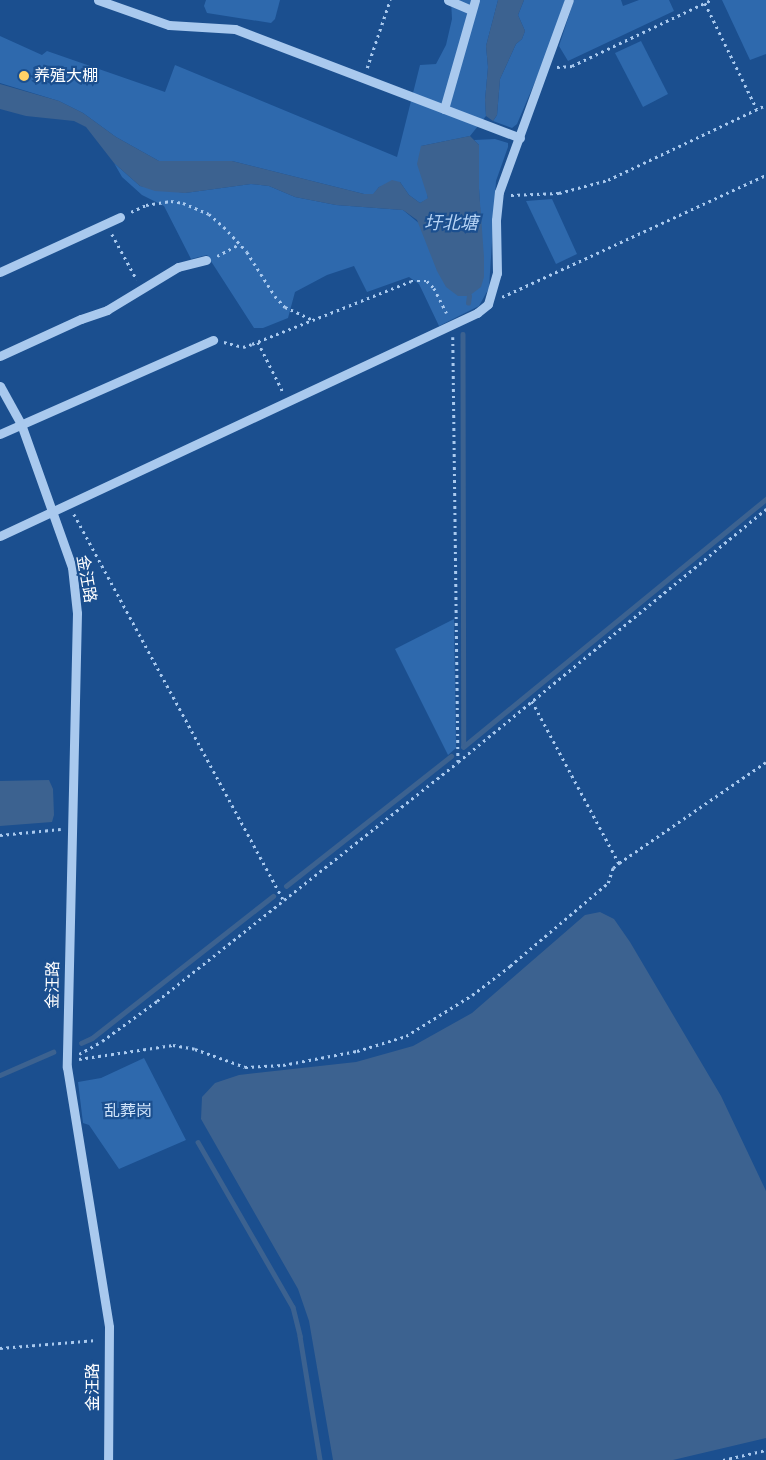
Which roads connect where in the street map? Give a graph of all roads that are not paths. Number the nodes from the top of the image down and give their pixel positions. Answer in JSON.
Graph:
{"nodes":[{"id":1,"x":98,"y":0,"type":"edge"},
{"id":2,"x":448,"y":0,"type":"edge"},
{"id":3,"x":475,"y":0,"type":"edge"},
{"id":4,"x":569,"y":0,"type":"edge"},
{"id":5,"x":471,"y":10,"type":"junction"},
{"id":6,"x":444,"y":109,"type":"junction"},
{"id":7,"x":520,"y":138,"type":"junction"},
{"id":8,"x":120,"y":217,"type":"road end"},
{"id":9,"x":206,"y":260,"type":"road end"},
{"id":10,"x":0,"y":272,"type":"edge"},
{"id":11,"x":213,"y":340,"type":"road end"},
{"id":12,"x":0,"y":356,"type":"edge"},
{"id":13,"x":0,"y":386,"type":"edge"},
{"id":14,"x":21,"y":424,"type":"junction"},
{"id":15,"x":0,"y":434,"type":"edge"},
{"id":16,"x":52,"y":512,"type":"junction"},
{"id":17,"x":0,"y":536,"type":"edge"},
{"id":18,"x":108,"y":1460,"type":"edge"}],
"edges":[{"from":1,"to":6,"type":"street"},
{"from":2,"to":5,"type":"street"},
{"from":3,"to":5,"type":"street"},
{"from":4,"to":7,"type":"street"},
{"from":5,"to":6,"type":"street"},
{"from":6,"to":7,"type":"street"},
{"from":7,"to":16,"type":"street"},
{"from":8,"to":10,"type":"street"},
{"from":9,"to":12,"type":"street"},
{"from":11,"to":14,"type":"street"},
{"from":13,"to":14,"type":"street","name":"金汪路"},
{"from":14,"to":15,"type":"street"},
{"from":14,"to":16,"type":"street","name":"金汪路"},
{"from":16,"to":17,"type":"street"},
{"from":16,"to":18,"type":"street","name":"金汪路"}]}
